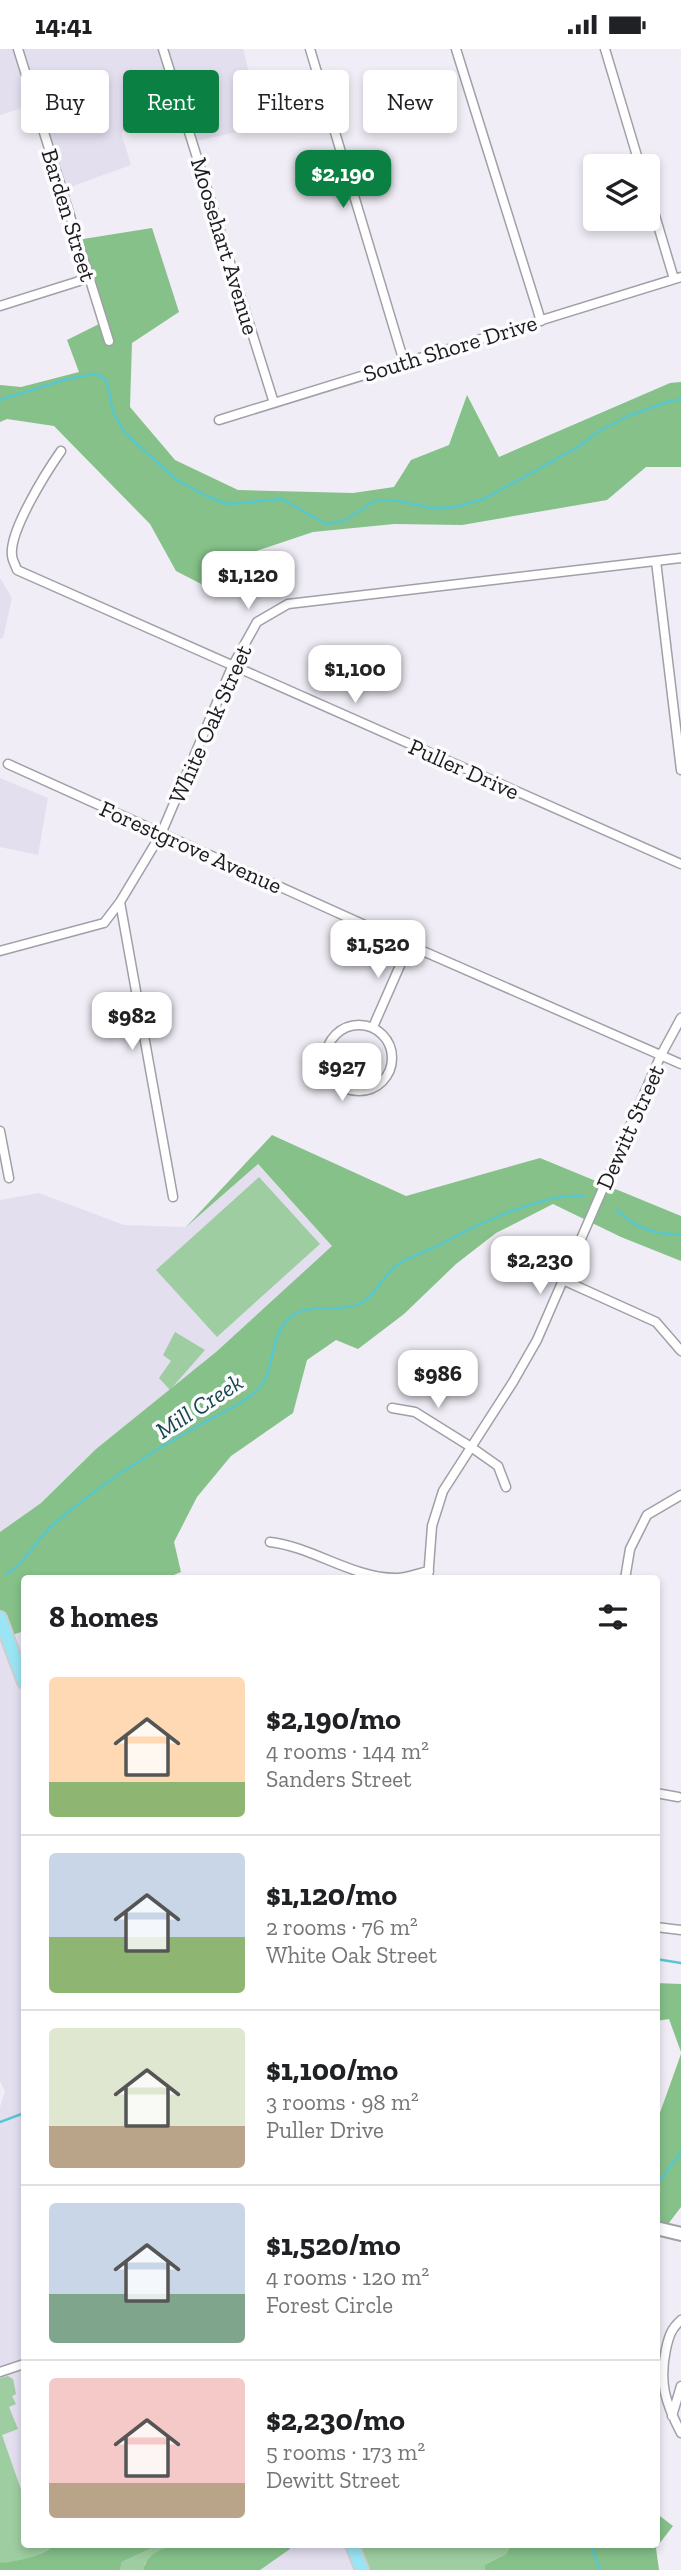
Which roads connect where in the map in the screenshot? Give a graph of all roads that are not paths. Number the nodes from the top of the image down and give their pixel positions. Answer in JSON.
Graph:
{"nodes":[{"id":1,"x":18,"y":49,"type":"edge"},
{"id":2,"x":163,"y":49,"type":"edge"},
{"id":3,"x":310,"y":49,"type":"edge"},
{"id":4,"x":456,"y":49,"type":"edge"},
{"id":5,"x":605,"y":49,"type":"edge"},
{"id":6,"x":636,"y":154,"type":"edge"},
{"id":7,"x":660,"y":228,"type":"edge"},
{"id":8,"x":89,"y":278,"type":"junction"},
{"id":9,"x":677,"y":278,"type":"edge"},
{"id":10,"x":0,"y":306,"type":"edge"},
{"id":11,"x":541,"y":321,"type":"junction"},
{"id":12,"x":109,"y":341,"type":"dead end"},
{"id":13,"x":404,"y":362,"type":"junction"},
{"id":14,"x":274,"y":403,"type":"junction"},
{"id":15,"x":219,"y":421,"type":"dead end"},
{"id":16,"x":61,"y":451,"type":"dead end"},
{"id":17,"x":681,"y":558,"type":"edge"},
{"id":18,"x":656,"y":561,"type":"junction"},
{"id":19,"x":232,"y":667,"type":"junction"},
{"id":20,"x":8,"y":764,"type":"dead end"},
{"id":21,"x":681,"y":770,"type":"edge"},
{"id":22,"x":161,"y":834,"type":"junction"},
{"id":23,"x":681,"y":864,"type":"edge"},
{"id":24,"x":120,"y":902,"type":"junction"},
{"id":25,"x":409,"y":945,"type":"junction"},
{"id":26,"x":0,"y":951,"type":"edge"},
{"id":27,"x":681,"y":1018,"type":"edge"},
{"id":28,"x":373,"y":1027,"type":"junction"},
{"id":29,"x":661,"y":1055,"type":"junction"},
{"id":30,"x":681,"y":1064,"type":"edge"},
{"id":31,"x":0,"y":1131,"type":"edge"},
{"id":32,"x":9,"y":1178,"type":"dead end"},
{"id":33,"x":173,"y":1198,"type":"dead end"},
{"id":34,"x":563,"y":1280,"type":"junction"},
{"id":35,"x":681,"y":1351,"type":"edge"},
{"id":36,"x":392,"y":1408,"type":"dead end"},
{"id":37,"x":471,"y":1447,"type":"junction"},
{"id":38,"x":506,"y":1487,"type":"dead end"},
{"id":39,"x":681,"y":1495,"type":"edge"},
{"id":40,"x":270,"y":1542,"type":"dead end"},
{"id":41,"x":371,"y":1575,"type":"edge"},
{"id":42,"x":429,"y":1575,"type":"edge"},
{"id":43,"x":626,"y":1575,"type":"edge"},
{"id":44,"x":0,"y":1618,"type":"edge"},
{"id":45,"x":4,"y":1639,"type":"edge"},
{"id":46,"x":21,"y":1676,"type":"edge"},
{"id":47,"x":660,"y":1794,"type":"edge"},
{"id":48,"x":678,"y":1797,"type":"dead end"},
{"id":49,"x":660,"y":1927,"type":"edge"},
{"id":50,"x":681,"y":1930,"type":"edge"},
{"id":51,"x":660,"y":2229,"type":"edge"},
{"id":52,"x":681,"y":2234,"type":"edge"},
{"id":53,"x":681,"y":2320,"type":"edge"},
{"id":54,"x":21,"y":2365,"type":"edge"},
{"id":55,"x":0,"y":2372,"type":"edge"},
{"id":56,"x":681,"y":2386,"type":"edge"},
{"id":57,"x":672,"y":2416,"type":"junction"},
{"id":58,"x":681,"y":2433,"type":"edge"},
{"id":59,"x":353,"y":2548,"type":"edge"},
{"id":60,"x":362,"y":2570,"type":"edge"}],
"edges":[{"from":1,"to":8,"type":"street","name":"Barden Street"},
{"from":2,"to":14,"type":"street","name":"Moosehart Avenue"},
{"from":3,"to":13,"type":"street"},
{"from":4,"to":11,"type":"street"},
{"from":5,"to":6,"type":"street"},
{"from":7,"to":9,"type":"street"},
{"from":8,"to":10,"type":"street"},
{"from":8,"to":12,"type":"street","name":"Barden Street"},
{"from":9,"to":11,"type":"street","name":"South Shore Drive"},
{"from":11,"to":13,"type":"street","name":"South Shore Drive"},
{"from":13,"to":14,"type":"street","name":"South Shore Drive"},
{"from":14,"to":15,"type":"street","name":"South Shore Drive"},
{"from":16,"to":19,"type":"street","name":"Puller Drive"},
{"from":17,"to":18,"type":"street","name":"White Oak Street"},
{"from":18,"to":19,"type":"street","name":"White Oak Street"},
{"from":18,"to":21,"type":"street"},
{"from":19,"to":22,"type":"street","name":"White Oak Street"},
{"from":19,"to":23,"type":"street","name":"Puller Drive"},
{"from":20,"to":22,"type":"street","name":"Forestgrove Avenue"},
{"from":22,"to":24,"type":"street","name":"White Oak Street"},
{"from":22,"to":25,"type":"street","name":"Forestgrove Avenue"},
{"from":24,"to":26,"type":"street","name":"White Oak Street"},
{"from":24,"to":33,"type":"street"},
{"from":25,"to":28,"type":"street"},
{"from":25,"to":29,"type":"street","name":"Forestgrove Avenue"},
{"from":27,"to":29,"type":"street","name":"Dewitt Street"},
{"from":28,"to":28,"type":"street"},
{"from":29,"to":30,"type":"street","name":"Forestgrove Avenue"},
{"from":29,"to":34,"type":"street","name":"Dewitt Street"},
{"from":31,"to":32,"type":"street"},
{"from":34,"to":35,"type":"street"},
{"from":34,"to":37,"type":"street","name":"Dewitt Street"},
{"from":36,"to":37,"type":"street"},
{"from":37,"to":38,"type":"street"},
{"from":37,"to":42,"type":"street","name":"Dewitt Street"},
{"from":39,"to":43,"type":"street"},
{"from":40,"to":41,"type":"street"},
{"from":44,"to":45,"type":"main road"},
{"from":45,"to":46,"type":"main road"},
{"from":47,"to":48,"type":"street"},
{"from":49,"to":50,"type":"street"},
{"from":51,"to":52,"type":"street"},
{"from":53,"to":57,"type":"street"},
{"from":54,"to":55,"type":"street"},
{"from":56,"to":57,"type":"street"},
{"from":57,"to":58,"type":"street"},
{"from":59,"to":60,"type":"main road"}]}
